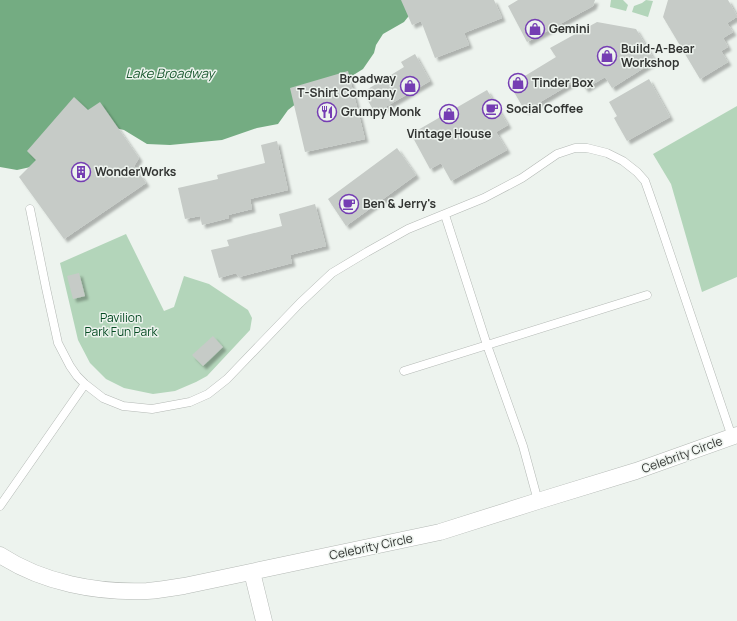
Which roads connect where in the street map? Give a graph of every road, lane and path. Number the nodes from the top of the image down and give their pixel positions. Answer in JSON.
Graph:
{"nodes":[{"id":1,"x":30,"y":209,"type":"dead end"},
{"id":2,"x":445,"y":215,"type":"junction"},
{"id":3,"x":647,"y":295,"type":"dead end"},
{"id":4,"x":487,"y":345,"type":"junction"},
{"id":5,"x":404,"y":371,"type":"dead end"},
{"id":6,"x":85,"y":384,"type":"junction"},
{"id":7,"x":735,"y":436,"type":"edge"},
{"id":8,"x":538,"y":501,"type":"junction"},
{"id":9,"x":0,"y":506,"type":"edge"},
{"id":10,"x":0,"y":555,"type":"edge"},
{"id":11,"x":252,"y":572,"type":"junction"},
{"id":12,"x":264,"y":621,"type":"edge"}],
"edges":[{"from":1,"to":6,"type":"lane"},
{"from":2,"to":4,"type":"lane"},
{"from":2,"to":6,"type":"lane"},
{"from":2,"to":7,"type":"lane"},
{"from":3,"to":4,"type":"lane"},
{"from":4,"to":5,"type":"lane"},
{"from":4,"to":8,"type":"lane"},
{"from":6,"to":9,"type":"lane"},
{"from":7,"to":8,"type":"street","name":"Celebrity Circle"},
{"from":8,"to":11,"type":"street","name":"Celebrity Circle"},
{"from":10,"to":11,"type":"street","name":"Celebrity Circle"},
{"from":11,"to":12,"type":"street"}]}
